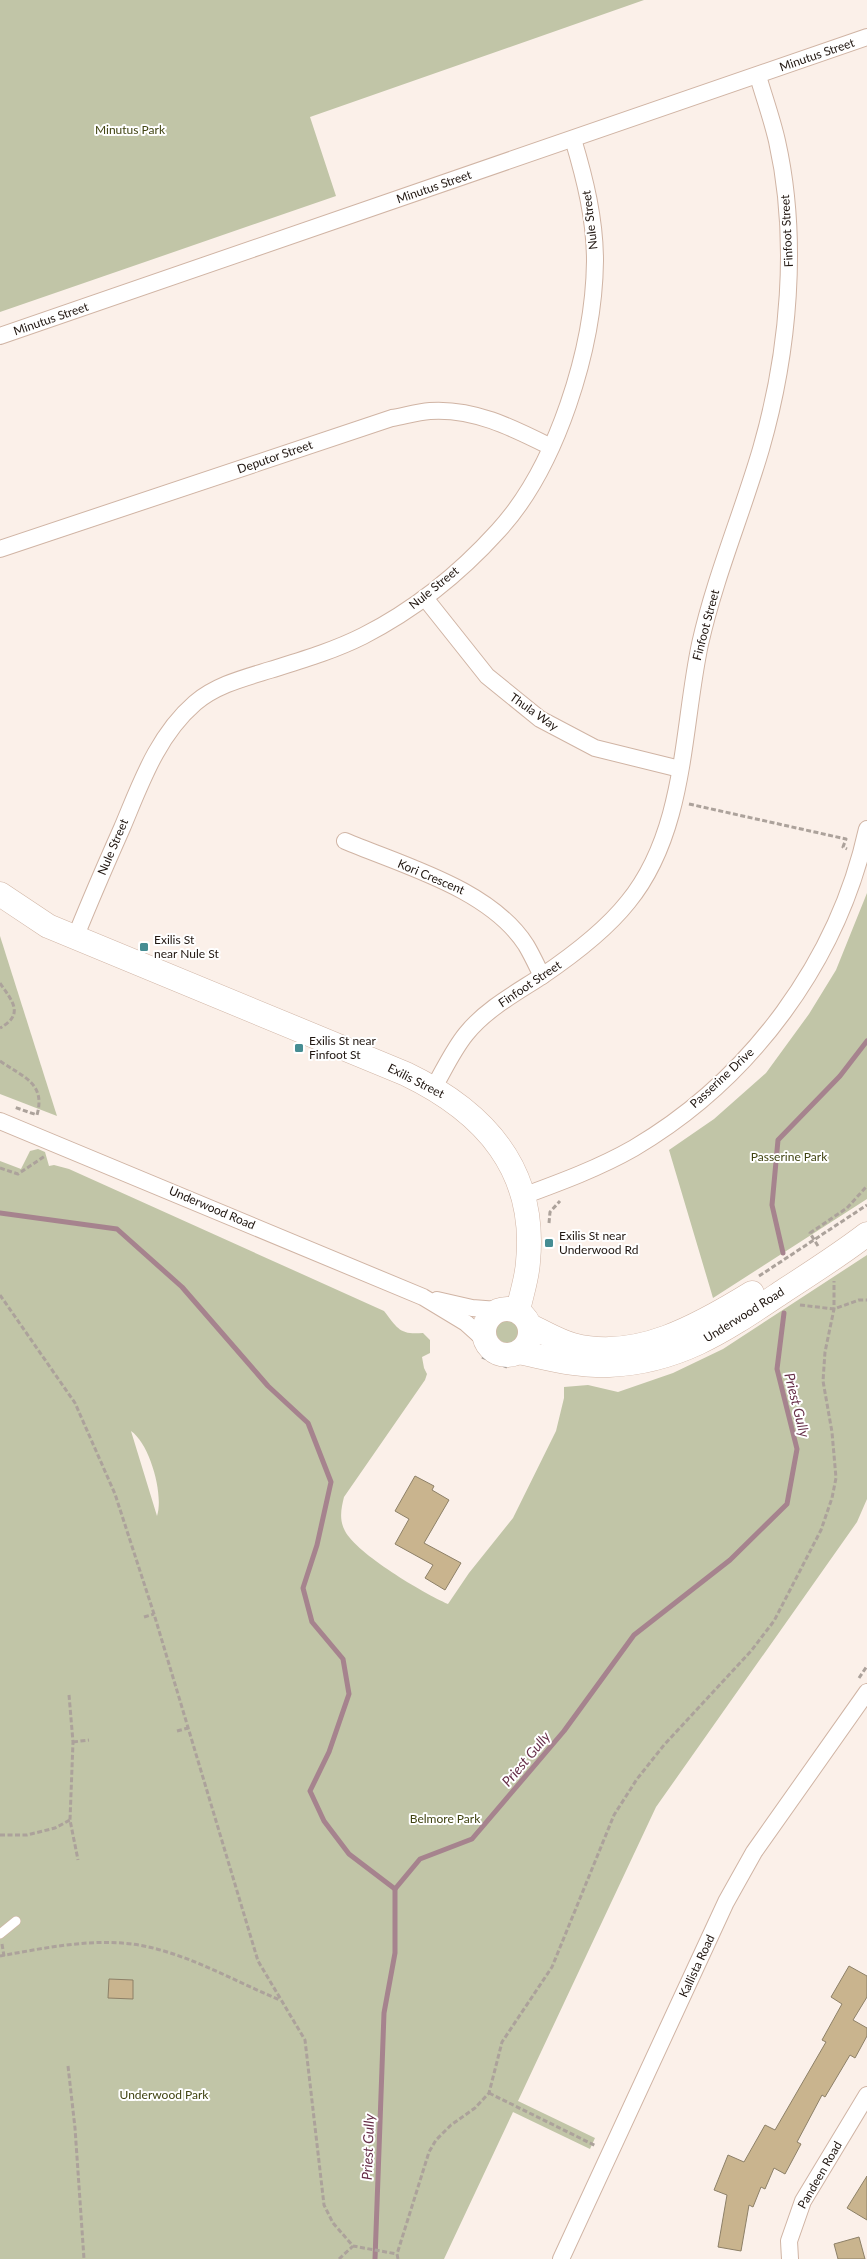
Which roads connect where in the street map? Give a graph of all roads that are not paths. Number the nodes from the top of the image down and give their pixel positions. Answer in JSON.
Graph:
{"nodes":[{"id":1,"x":867,"y":37,"type":"edge"},
{"id":2,"x":758,"y":76,"type":"junction"},
{"id":3,"x":573,"y":139,"type":"junction"},
{"id":4,"x":0,"y":336,"type":"edge"},
{"id":5,"x":551,"y":447,"type":"junction"},
{"id":6,"x":0,"y":549,"type":"edge"},
{"id":7,"x":426,"y":598,"type":"junction"},
{"id":8,"x":680,"y":769,"type":"junction"},
{"id":9,"x":867,"y":829,"type":"edge"},
{"id":10,"x":345,"y":841,"type":"dead end"},
{"id":11,"x":0,"y":894,"type":"edge"},
{"id":12,"x":0,"y":908,"type":"edge"},
{"id":13,"x":48,"y":926,"type":"junction"},
{"id":14,"x":75,"y":938,"type":"junction"},
{"id":15,"x":542,"y":976,"type":"junction"},
{"id":16,"x":434,"y":1087,"type":"junction"},
{"id":17,"x":0,"y":1121,"type":"edge"},
{"id":18,"x":523,"y":1196,"type":"junction"},
{"id":19,"x":867,"y":1227,"type":"edge"},
{"id":20,"x":867,"y":1234,"type":"edge"},
{"id":21,"x":821,"y":1251,"type":"junction"},
{"id":22,"x":423,"y":1297,"type":"junction"},
{"id":23,"x":515,"y":1316,"type":"junction"},
{"id":24,"x":486,"y":1342,"type":"junction"},
{"id":25,"x":519,"y":1352,"type":"junction"},
{"id":26,"x":867,"y":1692,"type":"edge"},
{"id":27,"x":16,"y":1921,"type":"dead end"},
{"id":28,"x":0,"y":1934,"type":"edge"},
{"id":29,"x":867,"y":2096,"type":"edge"},
{"id":30,"x":561,"y":2259,"type":"edge"},
{"id":31,"x":790,"y":2259,"type":"edge"}],
"edges":[{"from":1,"to":2,"type":"street","name":"Minutus Street"},
{"from":2,"to":3,"type":"street","name":"Minutus Street"},
{"from":2,"to":8,"type":"street","name":"Finfoot Street"},
{"from":3,"to":4,"type":"street","name":"Minutus Street"},
{"from":3,"to":5,"type":"street","name":"Nule Street"},
{"from":5,"to":6,"type":"street","name":"Deputor Street"},
{"from":5,"to":7,"type":"street","name":"Nule Street"},
{"from":7,"to":8,"type":"street","name":"Thula Way"},
{"from":7,"to":14,"type":"street","name":"Nule Street"},
{"from":8,"to":15,"type":"street","name":"Finfoot Street"},
{"from":9,"to":18,"type":"street","name":"Passerine Drive"},
{"from":10,"to":15,"type":"street","name":"Kori Crescent"},
{"from":11,"to":13,"type":"street","name":"Exilis Street"},
{"from":12,"to":13,"type":"street","name":"Exilis Street"},
{"from":13,"to":14,"type":"street","name":"Exilis Street"},
{"from":14,"to":16,"type":"street","name":"Exilis Street"},
{"from":15,"to":16,"type":"street","name":"Finfoot Street"},
{"from":16,"to":18,"type":"street","name":"Exilis Street"},
{"from":17,"to":22,"type":"street","name":"Underwood Road"},
{"from":18,"to":23,"type":"street","name":"Exilis Street"},
{"from":19,"to":21,"type":"street","name":"Underwood Road"},
{"from":20,"to":21,"type":"street","name":"Underwood Road"},
{"from":21,"to":23,"type":"street","name":"Underwood Road"},
{"from":21,"to":25,"type":"street","name":"Underwood Road"},
{"from":22,"to":23,"type":"street","name":"Underwood Road"},
{"from":22,"to":24,"type":"street","name":"Underwood Road"},
{"from":23,"to":24,"type":"street"},
{"from":23,"to":25,"type":"street"},
{"from":24,"to":25,"type":"street","name":"Underwood Road"},
{"from":26,"to":30,"type":"street","name":"Kallista Road"},
{"from":27,"to":28,"type":"lane"},
{"from":29,"to":31,"type":"street","name":"Pandeen Road"}]}
